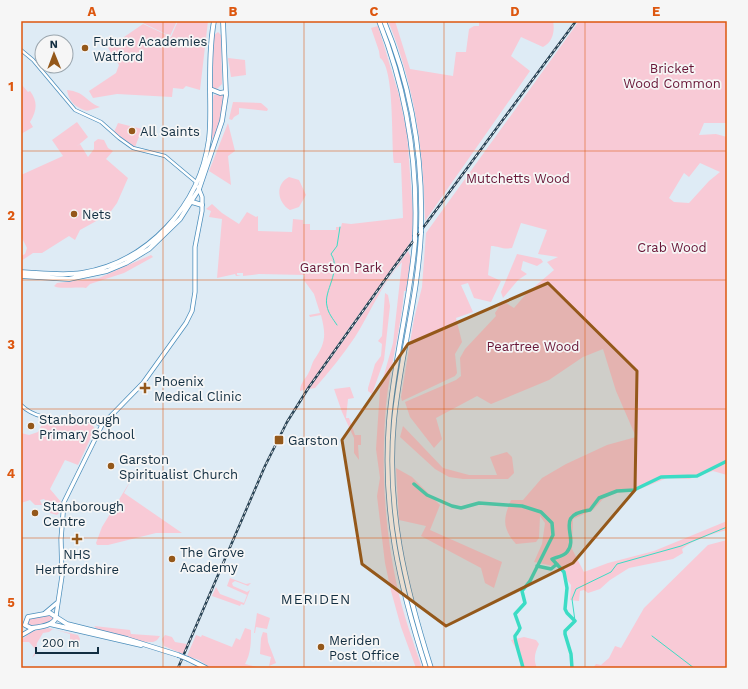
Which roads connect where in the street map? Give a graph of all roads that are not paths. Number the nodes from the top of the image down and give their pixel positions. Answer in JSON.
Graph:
{"nodes":[{"id":1,"x":214,"y":21,"type":"edge"},
{"id":2,"x":379,"y":21,"type":"edge"},
{"id":3,"x":384,"y":21,"type":"edge"},
{"id":4,"x":223,"y":22,"type":"edge"},
{"id":5,"x":224,"y":30,"type":"junction"},
{"id":6,"x":212,"y":33,"type":"junction"},
{"id":7,"x":21,"y":50,"type":"edge"},
{"id":8,"x":226,"y":84,"type":"junction"},
{"id":9,"x":210,"y":89,"type":"junction"},
{"id":10,"x":216,"y":92,"type":"junction"},
{"id":11,"x":226,"y":92,"type":"junction"},
{"id":12,"x":207,"y":167,"type":"junction"},
{"id":13,"x":196,"y":182,"type":"junction"},
{"id":14,"x":199,"y":189,"type":"junction"},
{"id":15,"x":191,"y":200,"type":"junction"},
{"id":16,"x":202,"y":205,"type":"junction"},
{"id":17,"x":21,"y":272,"type":"edge"},
{"id":18,"x":21,"y":276,"type":"edge"},
{"id":19,"x":21,"y":405,"type":"edge"},
{"id":20,"x":102,"y":425,"type":"junction"},
{"id":21,"x":58,"y":602,"type":"junction"},
{"id":22,"x":45,"y":614,"type":"junction"},
{"id":23,"x":56,"y":616,"type":"junction"},
{"id":24,"x":24,"y":618,"type":"edge"},
{"id":25,"x":25,"y":624,"type":"junction"},
{"id":26,"x":50,"y":624,"type":"junction"},
{"id":27,"x":34,"y":628,"type":"junction"},
{"id":28,"x":21,"y":635,"type":"edge"},
{"id":29,"x":171,"y":653,"type":"junction"},
{"id":30,"x":206,"y":668,"type":"edge"},
{"id":31,"x":426,"y":668,"type":"edge"},
{"id":32,"x":431,"y":668,"type":"edge"}],
"edges":[{"from":1,"to":6,"type":"highway"},
{"from":2,"to":31,"type":"highway","bridge":true},
{"from":3,"to":32,"type":"highway","bridge":true},
{"from":4,"to":5,"type":"highway"},
{"from":5,"to":6,"type":"highway"},
{"from":5,"to":8,"type":"highway"},
{"from":6,"to":9,"type":"highway"},
{"from":7,"to":13,"type":"street"},
{"from":8,"to":10,"type":"highway"},
{"from":8,"to":11,"type":"highway"},
{"from":9,"to":10,"type":"highway"},
{"from":9,"to":13,"type":"highway"},
{"from":10,"to":11,"type":"highway"},
{"from":11,"to":12,"type":"highway"},
{"from":12,"to":13,"type":"highway"},
{"from":12,"to":14,"type":"highway"},
{"from":13,"to":14,"type":"main road"},
{"from":13,"to":15,"type":"highway"},
{"from":14,"to":15,"type":"highway"},
{"from":14,"to":16,"type":"main road"},
{"from":15,"to":16,"type":"highway"},
{"from":15,"to":17,"type":"highway"},
{"from":15,"to":18,"type":"highway"},
{"from":16,"to":20,"type":"main road"},
{"from":19,"to":20,"type":"street"},
{"from":20,"to":21,"type":"main road"},
{"from":21,"to":22,"type":"main road"},
{"from":21,"to":23,"type":"main road"},
{"from":22,"to":23,"type":"highway"},
{"from":22,"to":24,"type":"highway"},
{"from":23,"to":26,"type":"highway"},
{"from":23,"to":29,"type":"highway"},
{"from":24,"to":25,"type":"highway"},
{"from":25,"to":27,"type":"highway"},
{"from":25,"to":28,"type":"main road"},
{"from":26,"to":27,"type":"highway"},
{"from":26,"to":29,"type":"highway"},
{"from":27,"to":28,"type":"main road"},
{"from":29,"to":30,"type":"highway","bridge":true}]}
